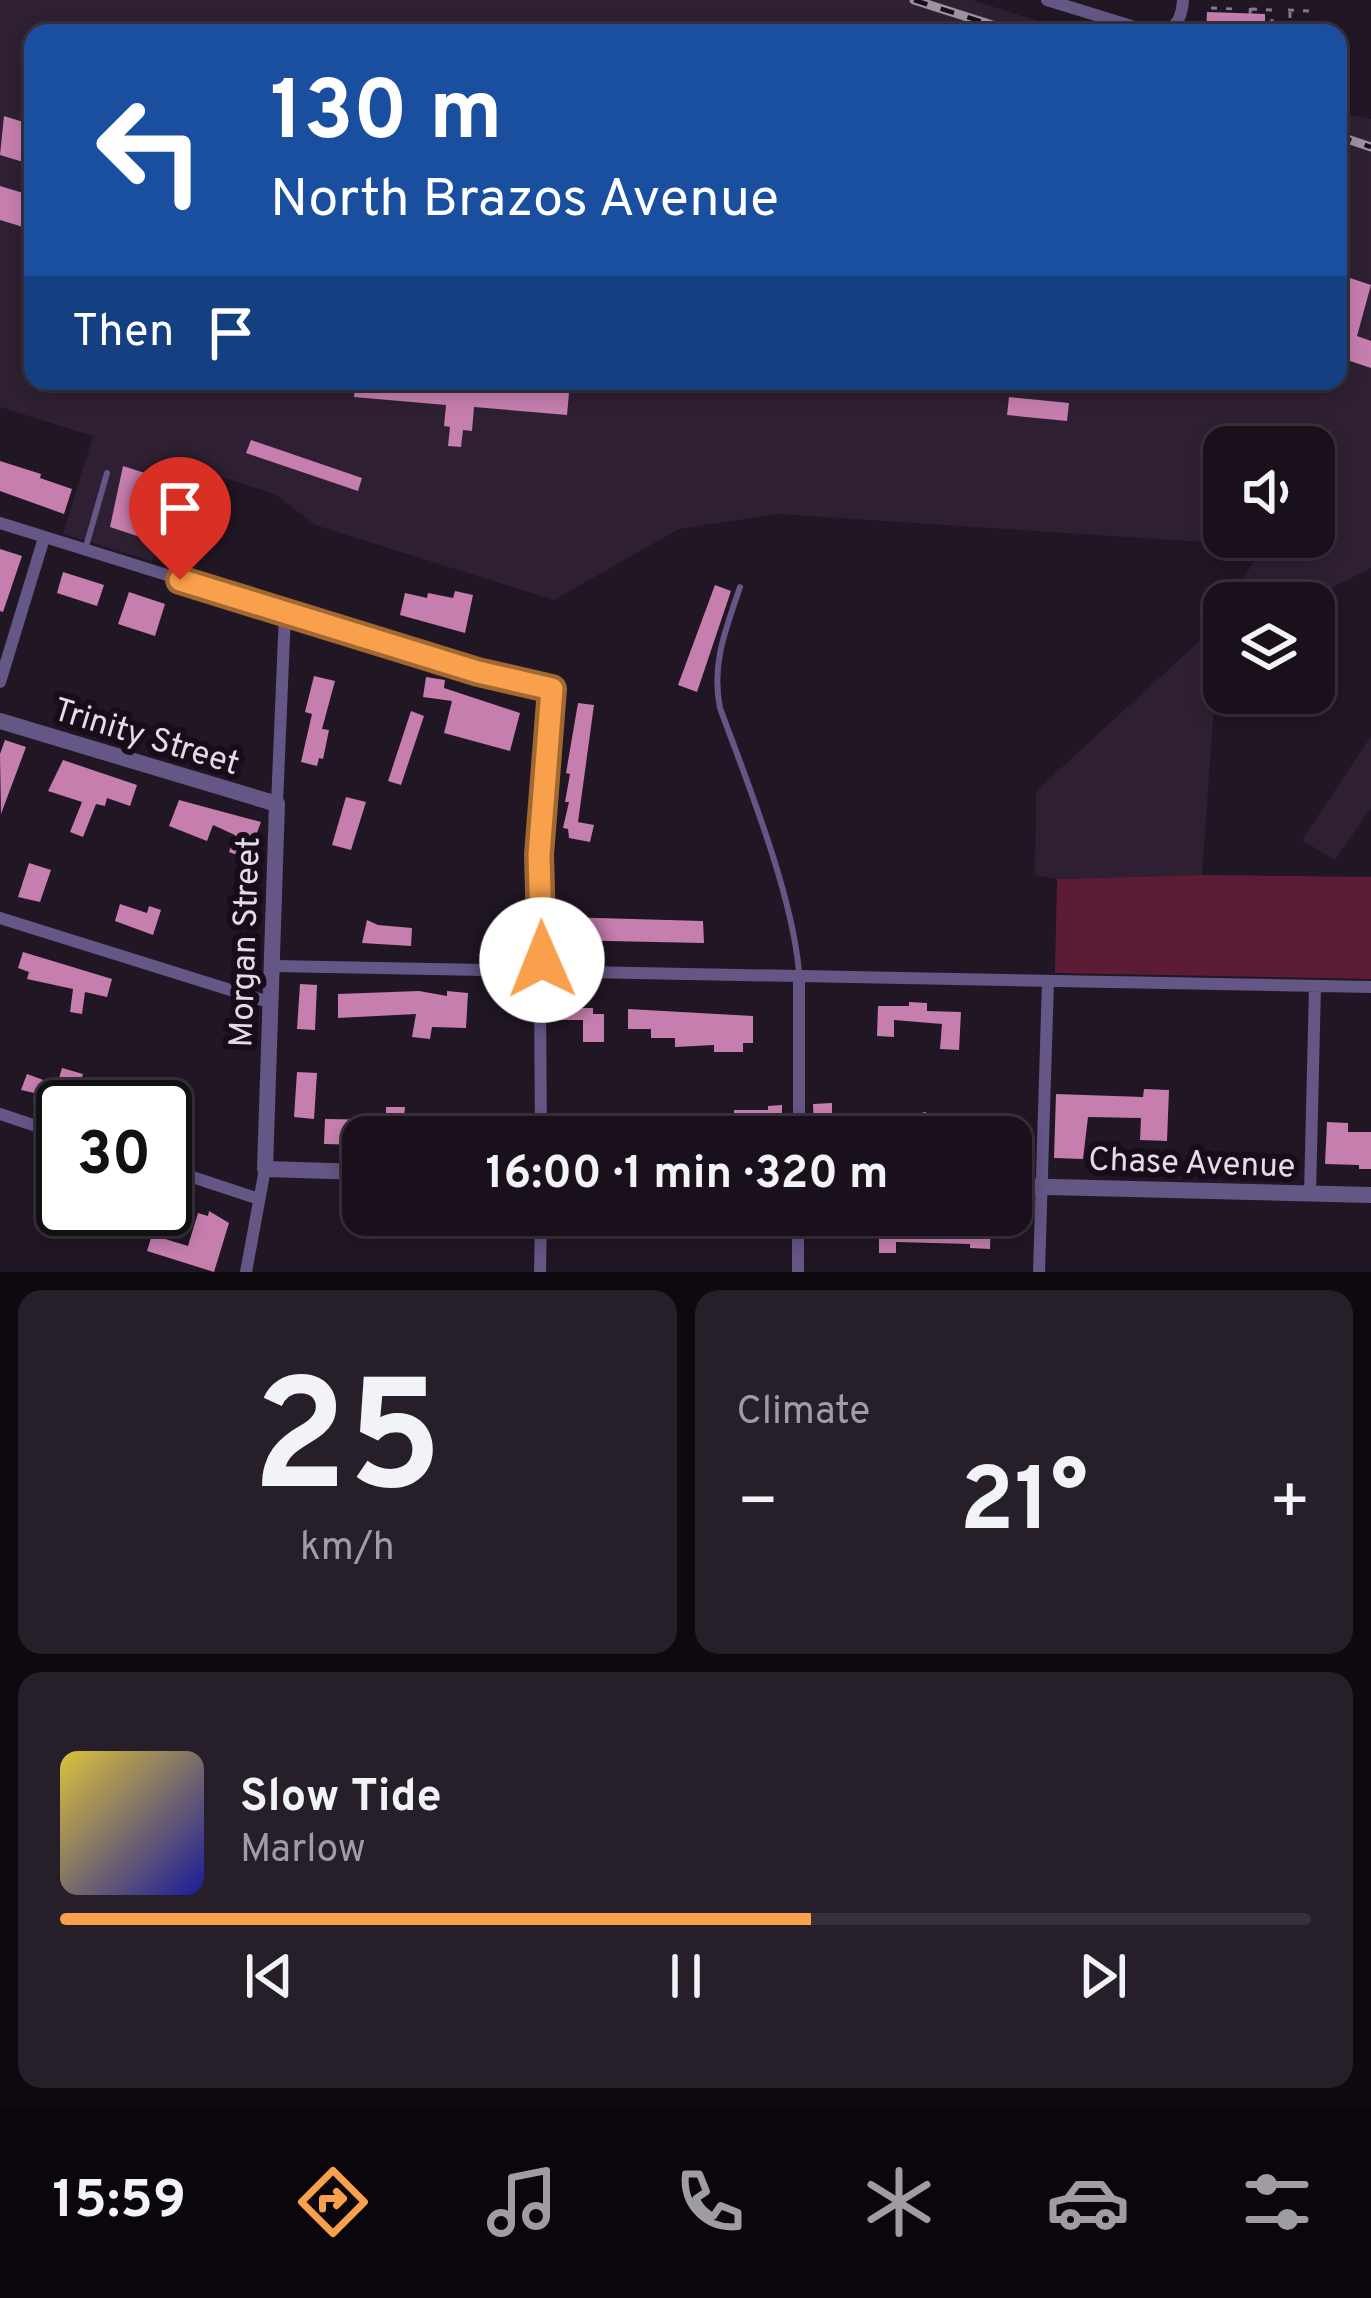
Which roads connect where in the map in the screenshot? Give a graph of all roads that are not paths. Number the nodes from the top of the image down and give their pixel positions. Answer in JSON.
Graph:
{"nodes":[{"id":1,"x":1047,"y":0,"type":"edge"},
{"id":2,"x":1125,"y":24,"type":"edge"},
{"id":3,"x":107,"y":473,"type":"dead end"},
{"id":4,"x":0,"y":523,"type":"edge"},
{"id":5,"x":44,"y":538,"type":"junction"},
{"id":6,"x":85,"y":550,"type":"junction"},
{"id":7,"x":740,"y":587,"type":"dead end"},
{"id":8,"x":285,"y":613,"type":"junction"},
{"id":9,"x":0,"y":682,"type":"edge"},
{"id":10,"x":0,"y":721,"type":"edge"},
{"id":11,"x":277,"y":804,"type":"junction"},
{"id":12,"x":0,"y":918,"type":"edge"},
{"id":13,"x":274,"y":966,"type":"junction"},
{"id":14,"x":541,"y":971,"type":"junction"},
{"id":15,"x":799,"y":976,"type":"junction"},
{"id":16,"x":1048,"y":980,"type":"junction"},
{"id":17,"x":1315,"y":986,"type":"junction"},
{"id":18,"x":1371,"y":987,"type":"edge"},
{"id":19,"x":272,"y":1003,"type":"junction"},
{"id":20,"x":0,"y":1114,"type":"edge"},
{"id":21,"x":541,"y":1116,"type":"edge"},
{"id":22,"x":799,"y":1116,"type":"edge"},
{"id":23,"x":36,"y":1126,"type":"edge"},
{"id":24,"x":1135,"y":1159,"type":"dead end"},
{"id":25,"x":1171,"y":1161,"type":"dead end"},
{"id":26,"x":265,"y":1169,"type":"junction"},
{"id":27,"x":342,"y":1171,"type":"edge"},
{"id":28,"x":192,"y":1182,"type":"edge"},
{"id":29,"x":1032,"y":1186,"type":"edge"},
{"id":30,"x":1041,"y":1186,"type":"junction"},
{"id":31,"x":1310,"y":1195,"type":"junction"},
{"id":32,"x":1371,"y":1195,"type":"edge"},
{"id":33,"x":259,"y":1199,"type":"junction"},
{"id":34,"x":541,"y":1236,"type":"edge"},
{"id":35,"x":798,"y":1236,"type":"edge"},
{"id":36,"x":246,"y":1272,"type":"edge"},
{"id":37,"x":540,"y":1272,"type":"edge"},
{"id":38,"x":798,"y":1272,"type":"edge"},
{"id":39,"x":1039,"y":1272,"type":"edge"}],
"edges":[{"from":1,"to":2,"type":"street"},
{"from":3,"to":6,"type":"lane"},
{"from":4,"to":5,"type":"street"},
{"from":5,"to":6,"type":"street"},
{"from":5,"to":9,"type":"street"},
{"from":6,"to":8,"type":"street"},
{"from":7,"to":15,"type":"lane"},
{"from":8,"to":11,"type":"street","name":"Morgan Street"},
{"from":8,"to":14,"type":"street"},
{"from":10,"to":11,"type":"street","name":"Trinity Street"},
{"from":11,"to":13,"type":"street","name":"Morgan Street"},
{"from":12,"to":19,"type":"street"},
{"from":13,"to":14,"type":"street"},
{"from":13,"to":19,"type":"street","name":"Morgan Street"},
{"from":14,"to":15,"type":"street"},
{"from":14,"to":21,"type":"street"},
{"from":15,"to":16,"type":"street"},
{"from":15,"to":22,"type":"street"},
{"from":16,"to":17,"type":"street"},
{"from":16,"to":30,"type":"street"},
{"from":17,"to":18,"type":"street"},
{"from":17,"to":31,"type":"street"},
{"from":19,"to":26,"type":"street","name":"Morgan Street"},
{"from":20,"to":23,"type":"street"},
{"from":24,"to":25,"type":"lane"},
{"from":26,"to":27,"type":"street"},
{"from":26,"to":33,"type":"street","name":"Morgan Street"},
{"from":28,"to":33,"type":"street"},
{"from":29,"to":30,"type":"street","name":"Chase Avenue"},
{"from":30,"to":31,"type":"street","name":"Chase Avenue"},
{"from":30,"to":39,"type":"street"},
{"from":31,"to":32,"type":"street","name":"Chase Avenue"},
{"from":33,"to":36,"type":"street","name":"Morgan Street"},
{"from":34,"to":37,"type":"street"},
{"from":35,"to":38,"type":"street"}]}
